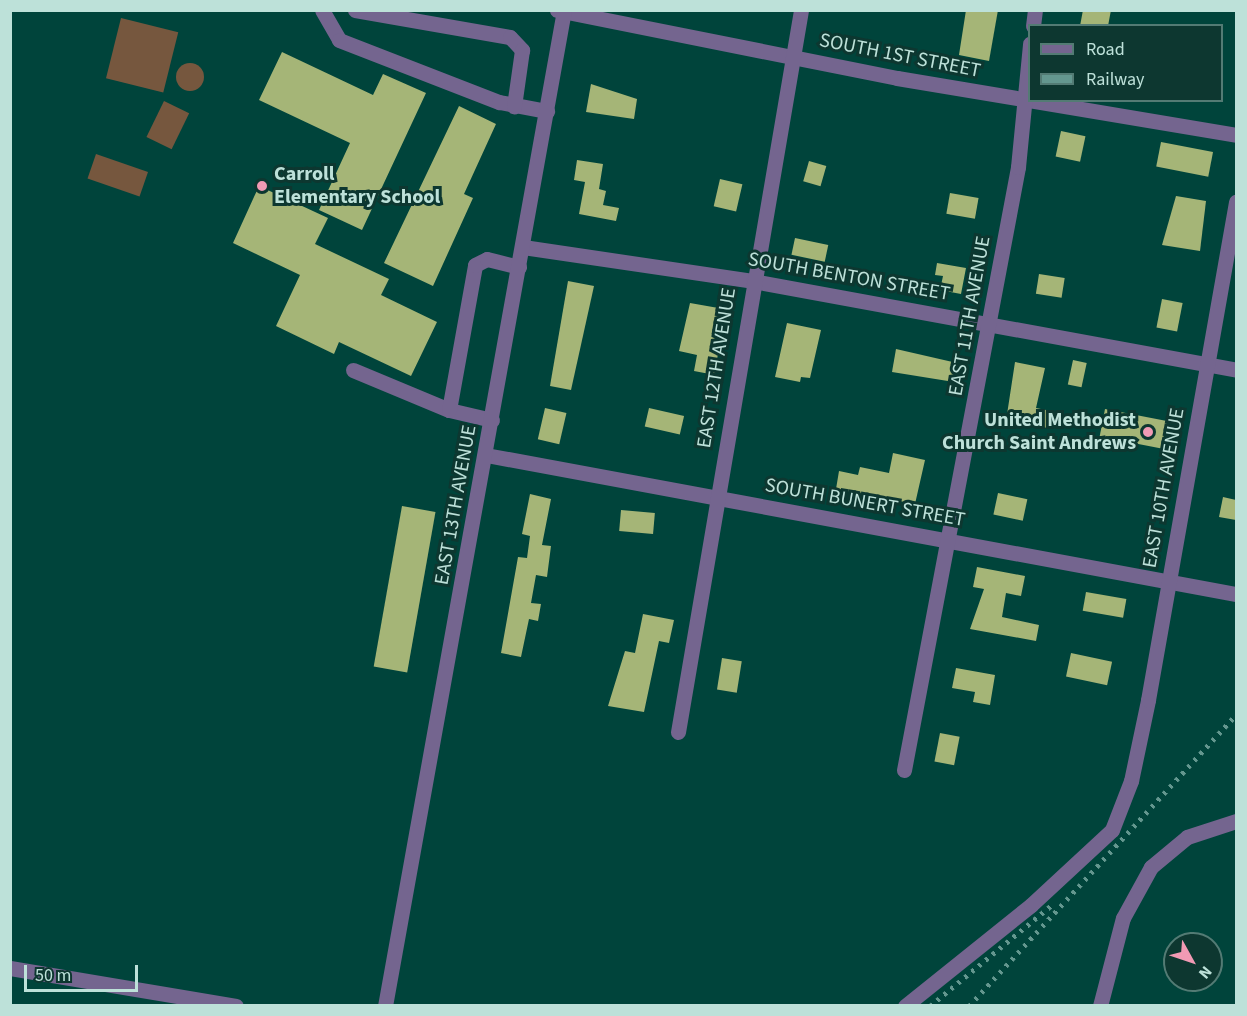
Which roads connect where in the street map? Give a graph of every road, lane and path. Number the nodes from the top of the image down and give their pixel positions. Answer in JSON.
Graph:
{"nodes":[{"id":1,"x":322,"y":10,"type":"edge"},
{"id":2,"x":355,"y":10,"type":"edge"},
{"id":3,"x":801,"y":10,"type":"edge"},
{"id":4,"x":562,"y":11,"type":"edge"},
{"id":5,"x":1028,"y":53,"type":"edge"},
{"id":6,"x":793,"y":56,"type":"junction"},
{"id":7,"x":1023,"y":100,"type":"junction"},
{"id":8,"x":1028,"y":101,"type":"edge"},
{"id":9,"x":1035,"y":102,"type":"edge"},
{"id":10,"x":514,"y":106,"type":"junction"},
{"id":11,"x":547,"y":111,"type":"junction"},
{"id":12,"x":1236,"y":135,"type":"edge"},
{"id":13,"x":1236,"y":202,"type":"edge"},
{"id":14,"x":523,"y":247,"type":"junction"},
{"id":15,"x":519,"y":267,"type":"junction"},
{"id":16,"x":753,"y":281,"type":"junction"},
{"id":17,"x":990,"y":324,"type":"junction"},
{"id":18,"x":1207,"y":365,"type":"junction"},
{"id":19,"x":353,"y":370,"type":"dead end"},
{"id":20,"x":1236,"y":370,"type":"edge"},
{"id":21,"x":449,"y":410,"type":"junction"},
{"id":22,"x":492,"y":420,"type":"junction"},
{"id":23,"x":486,"y":455,"type":"junction"},
{"id":24,"x":717,"y":499,"type":"junction"},
{"id":25,"x":948,"y":539,"type":"junction"},
{"id":26,"x":1169,"y":582,"type":"junction"},
{"id":27,"x":1236,"y":594,"type":"edge"},
{"id":28,"x":678,"y":732,"type":"dead end"},
{"id":29,"x":904,"y":770,"type":"dead end"},
{"id":30,"x":1236,"y":821,"type":"edge"},
{"id":31,"x":10,"y":968,"type":"edge"},
{"id":32,"x":236,"y":1005,"type":"edge"},
{"id":33,"x":386,"y":1005,"type":"edge"},
{"id":34,"x":905,"y":1005,"type":"edge"},
{"id":35,"x":1100,"y":1005,"type":"edge"}],
"edges":[{"from":1,"to":10,"type":"street"},
{"from":2,"to":10,"type":"street"},
{"from":3,"to":6,"type":"street","name":"EAST 12TH AVENUE"},
{"from":4,"to":6,"type":"street","name":"SOUTH 1ST STREET"},
{"from":4,"to":11,"type":"street","name":"EAST 13TH AVENUE"},
{"from":5,"to":7,"type":"street","name":"EAST 11TH AVENUE"},
{"from":6,"to":7,"type":"street","name":"SOUTH 1ST STREET"},
{"from":6,"to":16,"type":"street","name":"EAST 12TH AVENUE"},
{"from":7,"to":8,"type":"street","name":"SOUTH 1ST STREET"},
{"from":7,"to":17,"type":"street","name":"EAST 11TH AVENUE"},
{"from":9,"to":12,"type":"street","name":"SOUTH 1ST STREET"},
{"from":10,"to":11,"type":"street"},
{"from":11,"to":14,"type":"street","name":"EAST 13TH AVENUE"},
{"from":13,"to":18,"type":"street","name":"EAST 10TH AVENUE"},
{"from":14,"to":15,"type":"street","name":"EAST 13TH AVENUE"},
{"from":14,"to":16,"type":"street","name":"SOUTH BENTON STREET"},
{"from":15,"to":21,"type":"street"},
{"from":15,"to":22,"type":"street","name":"EAST 13TH AVENUE"},
{"from":16,"to":17,"type":"street","name":"SOUTH BENTON STREET"},
{"from":16,"to":24,"type":"street","name":"EAST 12TH AVENUE"},
{"from":17,"to":18,"type":"street","name":"SOUTH BENTON STREET"},
{"from":17,"to":25,"type":"street","name":"EAST 11TH AVENUE"},
{"from":18,"to":20,"type":"street","name":"SOUTH BENTON STREET"},
{"from":18,"to":26,"type":"street","name":"EAST 10TH AVENUE"},
{"from":19,"to":21,"type":"street"},
{"from":21,"to":22,"type":"street"},
{"from":22,"to":23,"type":"street","name":"EAST 13TH AVENUE"},
{"from":23,"to":24,"type":"street","name":"SOUTH BUNERT STREET"},
{"from":23,"to":33,"type":"street","name":"EAST 13TH AVENUE"},
{"from":24,"to":25,"type":"street","name":"SOUTH BUNERT STREET"},
{"from":24,"to":28,"type":"street","name":"EAST 12TH AVENUE"},
{"from":25,"to":26,"type":"street","name":"SOUTH BUNERT STREET"},
{"from":25,"to":29,"type":"street","name":"EAST 11TH AVENUE"},
{"from":26,"to":27,"type":"street","name":"SOUTH BUNERT STREET"},
{"from":26,"to":34,"type":"street","name":"EAST 10TH AVENUE"},
{"from":30,"to":35,"type":"street"},
{"from":31,"to":32,"type":"street"}]}
